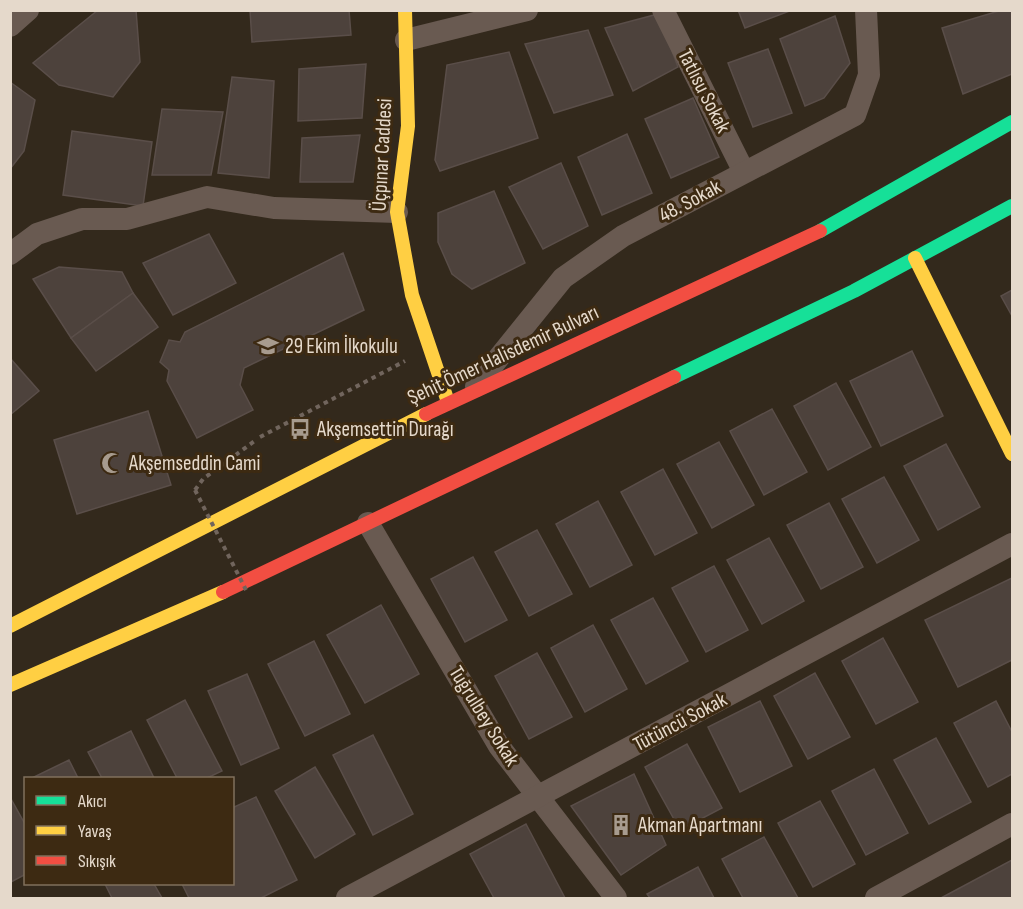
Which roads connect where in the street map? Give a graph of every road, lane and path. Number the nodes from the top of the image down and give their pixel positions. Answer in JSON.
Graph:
{"nodes":[{"id":1,"x":28,"y":10,"type":"edge"},
{"id":2,"x":405,"y":10,"type":"edge"},
{"id":3,"x":527,"y":10,"type":"edge"},
{"id":4,"x":663,"y":10,"type":"edge"},
{"id":5,"x":866,"y":10,"type":"edge"},
{"id":6,"x":10,"y":26,"type":"edge"},
{"id":7,"x":406,"y":40,"type":"junction"},
{"id":8,"x":1012,"y":122,"type":"edge"},
{"id":9,"x":744,"y":172,"type":"junction"},
{"id":10,"x":1012,"y":206,"type":"edge"},
{"id":11,"x":397,"y":212,"type":"junction"},
{"id":12,"x":10,"y":254,"type":"edge"},
{"id":13,"x":915,"y":258,"type":"junction"},
{"id":14,"x":430,"y":348,"type":"junction"},
{"id":15,"x":473,"y":390,"type":"junction"},
{"id":16,"x":447,"y":402,"type":"junction"},
{"id":17,"x":1012,"y":454,"type":"edge"},
{"id":18,"x":368,"y":523,"type":"junction"},
{"id":19,"x":1012,"y":544,"type":"edge"},
{"id":20,"x":246,"y":590,"type":"dead end"},
{"id":21,"x":10,"y":626,"type":"edge"},
{"id":22,"x":10,"y":685,"type":"edge"},
{"id":23,"x":539,"y":798,"type":"junction"},
{"id":24,"x":1012,"y":824,"type":"edge"},
{"id":25,"x":347,"y":898,"type":"edge"},
{"id":26,"x":616,"y":898,"type":"edge"},
{"id":27,"x":876,"y":898,"type":"edge"}],
"edges":[{"from":1,"to":6,"type":"street"},
{"from":2,"to":7,"type":"main road","name":"Üçpınar Caddesi"},
{"from":3,"to":7,"type":"street"},
{"from":4,"to":9,"type":"street","name":"Tatlısu Sokak"},
{"from":5,"to":9,"type":"street","name":"48. Sokak"},
{"from":7,"to":11,"type":"main road","name":"Üçpınar Caddesi"},
{"from":8,"to":15,"type":"main road","name":"Şehit Ömer Halisdemir Bulvarı"},
{"from":9,"to":15,"type":"street","name":"48. Sokak"},
{"from":10,"to":13,"type":"main road"},
{"from":11,"to":12,"type":"street"},
{"from":11,"to":14,"type":"main road","name":"Üçpınar Caddesi"},
{"from":13,"to":17,"type":"main road"},
{"from":13,"to":18,"type":"main road"},
{"from":14,"to":16,"type":"main road","name":"Üçpınar Caddesi"},
{"from":14,"to":20,"type":"path","bridge":true},
{"from":15,"to":16,"type":"main road","name":"Şehit Ömer Halisdemir Bulvarı"},
{"from":16,"to":21,"type":"main road","name":"Şehit Ömer Halisdemir Bulvarı"},
{"from":18,"to":22,"type":"main road"},
{"from":18,"to":23,"type":"street","name":"Tuğrulbey Sokak"},
{"from":19,"to":23,"type":"street","name":"Tütüncü Sokak"},
{"from":23,"to":25,"type":"street","name":"Tütüncü Sokak"},
{"from":23,"to":26,"type":"street","name":"Tuğrulbey Sokak"},
{"from":24,"to":27,"type":"street"}]}
